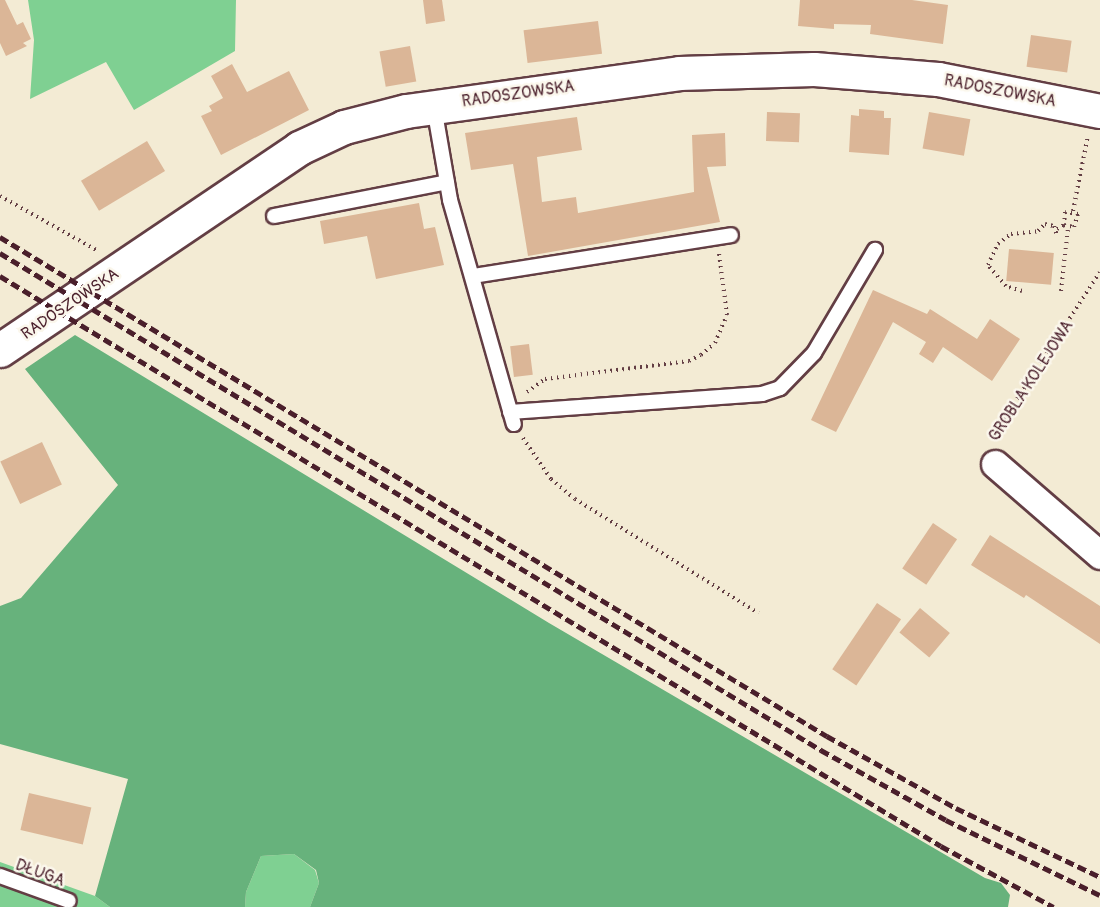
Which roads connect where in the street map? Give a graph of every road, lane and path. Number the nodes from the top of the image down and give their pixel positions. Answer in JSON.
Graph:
{"nodes":[{"id":1,"x":434,"y":106,"type":"junction"},
{"id":2,"x":1095,"y":118,"type":"edge"},
{"id":3,"x":447,"y":182,"type":"junction"},
{"id":4,"x":0,"y":196,"type":"edge"},
{"id":5,"x":1072,"y":211,"type":"junction"},
{"id":6,"x":274,"y":216,"type":"dead end"},
{"id":7,"x":1066,"y":226,"type":"junction"},
{"id":8,"x":1057,"y":229,"type":"junction"},
{"id":9,"x":731,"y":235,"type":"dead end"},
{"id":10,"x":1058,"y":235,"type":"dead end"},
{"id":11,"x":717,"y":238,"type":"junction"},
{"id":12,"x":875,"y":250,"type":"dead end"},
{"id":13,"x":124,"y":268,"type":"junction"},
{"id":14,"x":1100,"y":272,"type":"edge"},
{"id":15,"x":473,"y":276,"type":"junction"},
{"id":16,"x":1022,"y":291,"type":"dead end"},
{"id":17,"x":1061,"y":291,"type":"dead end"},
{"id":18,"x":0,"y":350,"type":"edge"},
{"id":19,"x":512,"y":418,"type":"junction"},
{"id":20,"x":995,"y":464,"type":"joint"},
{"id":21,"x":1100,"y":555,"type":"edge"},
{"id":22,"x":758,"y":613,"type":"dead end"},
{"id":23,"x":0,"y":876,"type":"edge"},
{"id":24,"x":69,"y":901,"type":"dead end"}],
"edges":[{"from":1,"to":2,"type":"street","name":"RADOSZOWSKA"},
{"from":1,"to":3,"type":"lane"},
{"from":1,"to":13,"type":"street","name":"RADOSZOWSKA"},
{"from":2,"to":5,"type":"path"},
{"from":3,"to":6,"type":"lane"},
{"from":3,"to":15,"type":"lane"},
{"from":4,"to":13,"type":"path"},
{"from":5,"to":7,"type":"path"},
{"from":5,"to":7,"type":"path"},
{"from":7,"to":8,"type":"path"},
{"from":7,"to":17,"type":"path"},
{"from":8,"to":10,"type":"path"},
{"from":8,"to":16,"type":"path"},
{"from":9,"to":11,"type":"lane"},
{"from":11,"to":15,"type":"lane"},
{"from":11,"to":19,"type":"path"},
{"from":12,"to":19,"type":"lane"},
{"from":13,"to":18,"type":"street","name":"RADOSZOWSKA"},
{"from":14,"to":20,"type":"path","name":"GROBLA KOLEJOWA"},
{"from":15,"to":19,"type":"lane"},
{"from":19,"to":22,"type":"path"},
{"from":20,"to":21,"type":"street","name":"GROBLA KOLEJOWA"},
{"from":23,"to":24,"type":"lane","name":"DŁUGA"}]}
